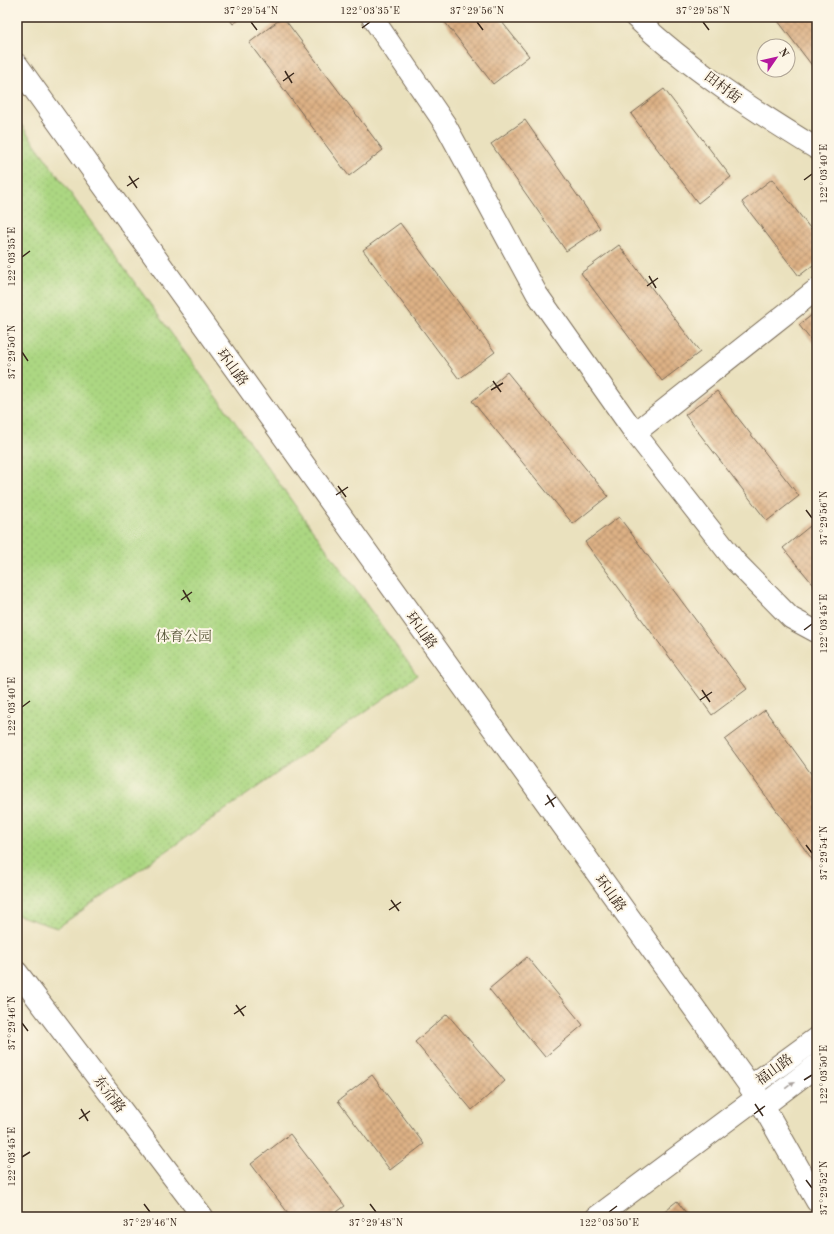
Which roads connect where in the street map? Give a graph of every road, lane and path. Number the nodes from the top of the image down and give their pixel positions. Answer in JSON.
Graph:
{"nodes":[{"id":1,"x":372,"y":17,"type":"edge"},
{"id":2,"x":635,"y":17,"type":"edge"},
{"id":3,"x":17,"y":65,"type":"edge"},
{"id":4,"x":817,"y":149,"type":"edge"},
{"id":5,"x":817,"y":289,"type":"edge"},
{"id":6,"x":635,"y":433,"type":"junction"},
{"id":7,"x":817,"y":632,"type":"edge"},
{"id":8,"x":17,"y":972,"type":"edge"},
{"id":9,"x":817,"y":1038,"type":"edge"},
{"id":10,"x":817,"y":1065,"type":"edge"},
{"id":11,"x":757,"y":1096,"type":"junction"},
{"id":12,"x":817,"y":1201,"type":"edge"},
{"id":13,"x":203,"y":1217,"type":"edge"},
{"id":14,"x":597,"y":1217,"type":"edge"}],
"edges":[{"from":1,"to":6,"type":"street"},
{"from":2,"to":4,"type":"street","name":"田村街"},
{"from":3,"to":11,"type":"main road","name":"环山路"},
{"from":5,"to":6,"type":"street"},
{"from":6,"to":7,"type":"street"},
{"from":8,"to":13,"type":"street","name":"东夼路"},
{"from":9,"to":11,"type":"main road","name":"福山路"},
{"from":11,"to":10,"type":"main road","one_way":true},
{"from":11,"to":12,"type":"main road","name":"环山路"},
{"from":11,"to":14,"type":"main road"}]}
